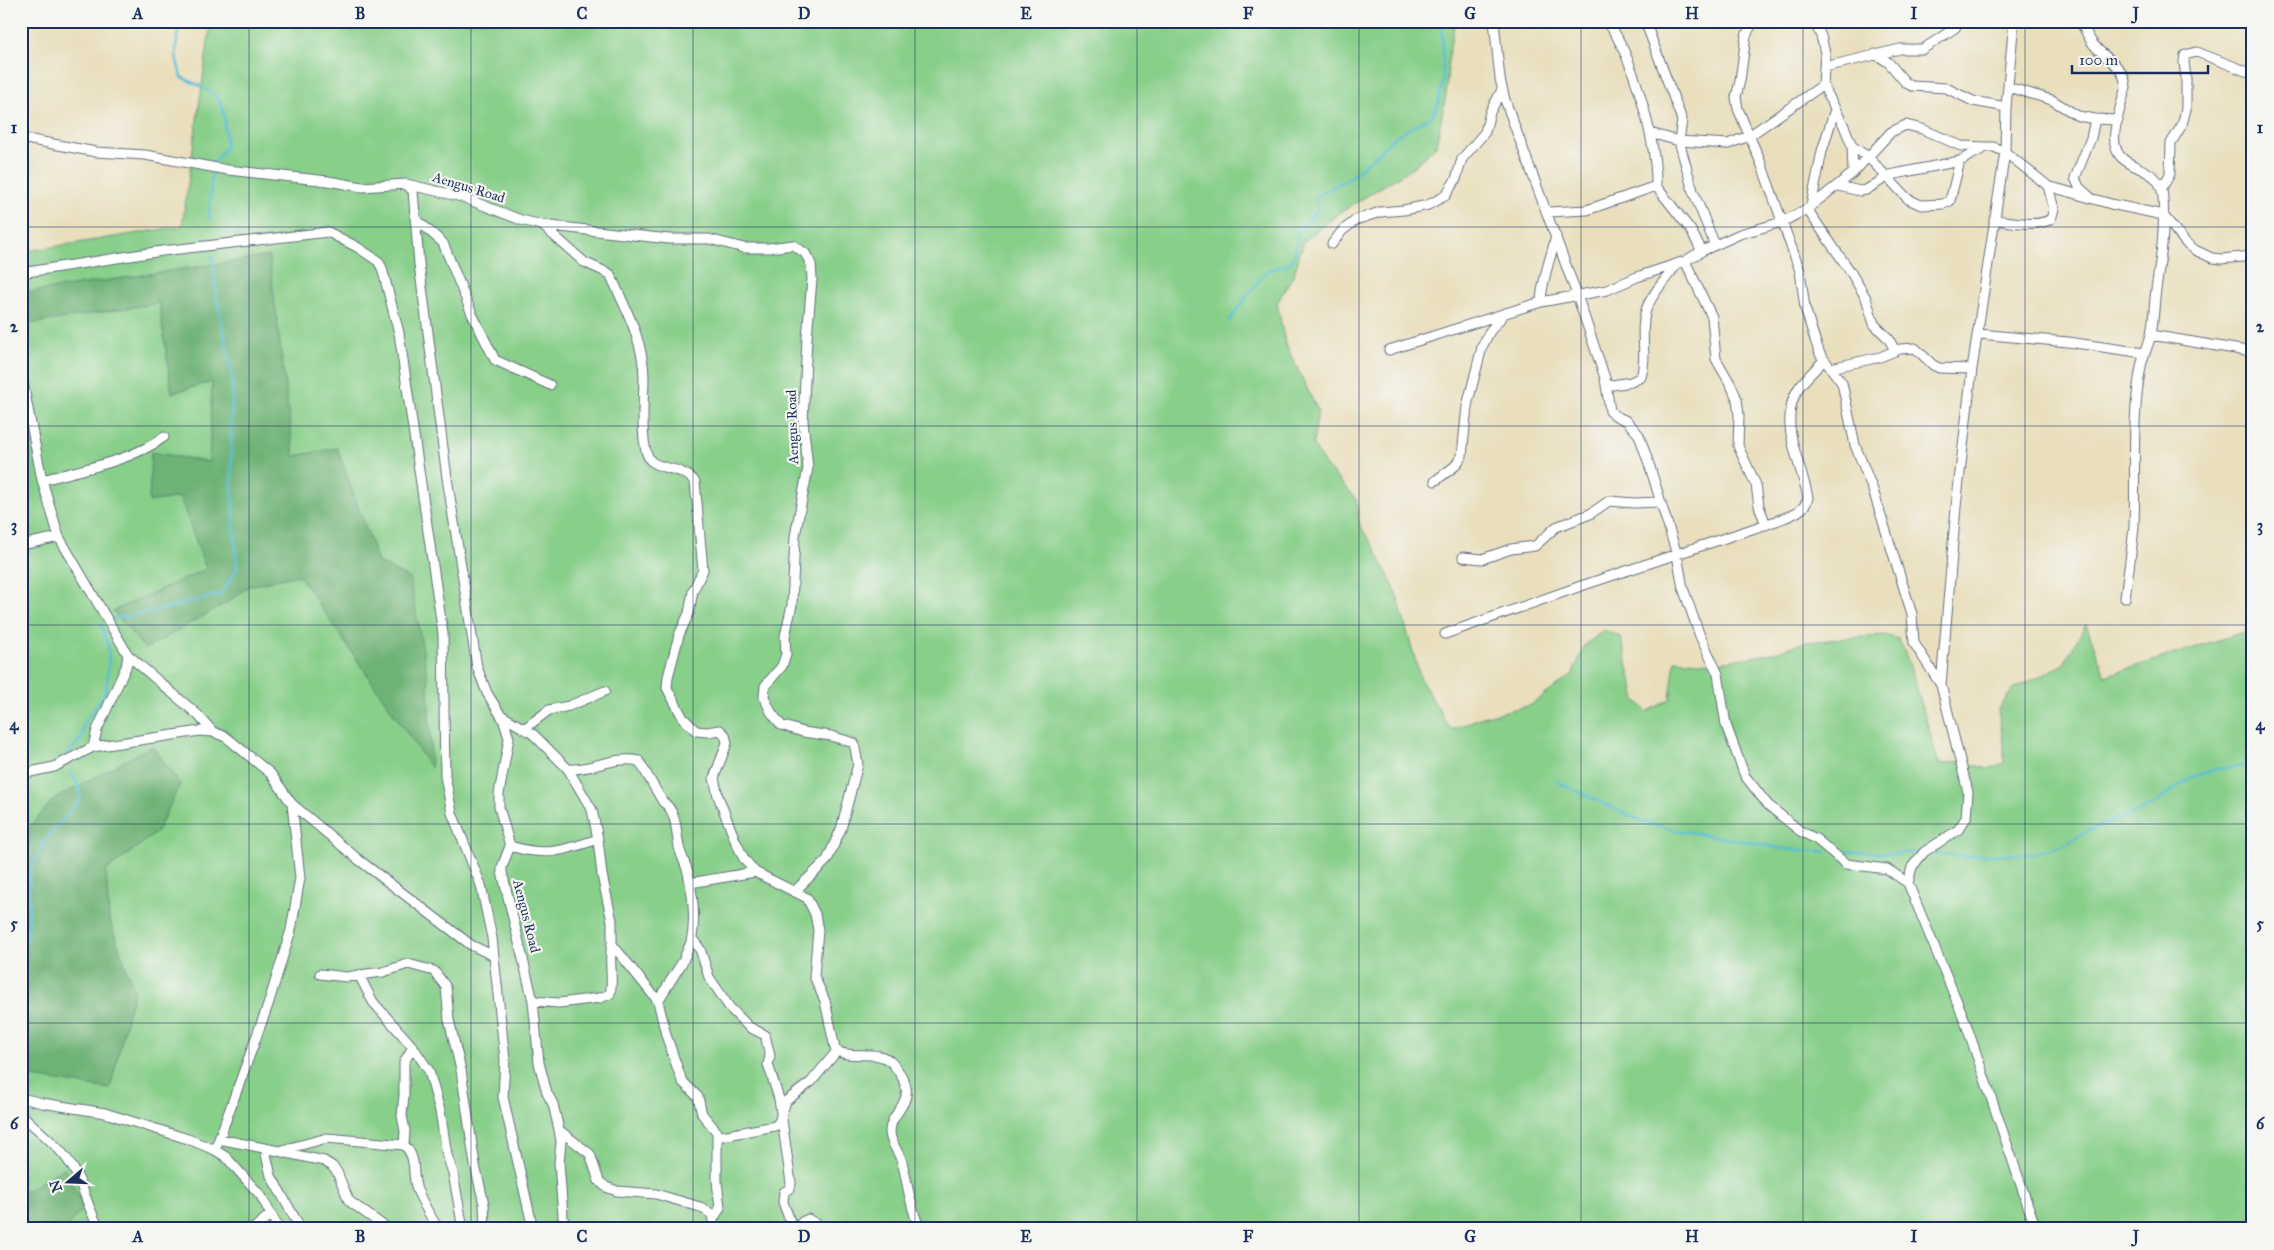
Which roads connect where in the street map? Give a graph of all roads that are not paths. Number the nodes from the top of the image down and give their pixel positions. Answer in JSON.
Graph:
{"nodes":[{"id":1,"x":1494,"y":21,"type":"edge"},
{"id":2,"x":1607,"y":21,"type":"edge"},
{"id":3,"x":1645,"y":21,"type":"edge"},
{"id":4,"x":1753,"y":21,"type":"edge"},
{"id":5,"x":1814,"y":21,"type":"edge"},
{"id":6,"x":1959,"y":21,"type":"edge"},
{"id":7,"x":2014,"y":21,"type":"edge"},
{"id":8,"x":2080,"y":21,"type":"edge"},
{"id":9,"x":1875,"y":54,"type":"junction"},
{"id":10,"x":1825,"y":67,"type":"junction"},
{"id":11,"x":2253,"y":74,"type":"edge"},
{"id":12,"x":1822,"y":85,"type":"junction"},
{"id":13,"x":2008,"y":87,"type":"junction"},
{"id":14,"x":1502,"y":90,"type":"junction"},
{"id":15,"x":2006,"y":107,"type":"junction"},
{"id":16,"x":1835,"y":109,"type":"junction"},
{"id":17,"x":2095,"y":119,"type":"junction"},
{"id":18,"x":2118,"y":120,"type":"junction"},
{"id":19,"x":1650,"y":133,"type":"junction"},
{"id":20,"x":1749,"y":136,"type":"junction"},
{"id":21,"x":21,"y":138,"type":"edge"},
{"id":22,"x":1679,"y":141,"type":"junction"},
{"id":23,"x":1852,"y":146,"type":"junction"},
{"id":24,"x":1986,"y":147,"type":"junction"},
{"id":25,"x":2005,"y":152,"type":"junction"},
{"id":26,"x":1868,"y":157,"type":"junction"},
{"id":27,"x":1960,"y":161,"type":"junction"},
{"id":28,"x":1853,"y":173,"type":"junction"},
{"id":29,"x":1887,"y":177,"type":"junction"},
{"id":30,"x":406,"y":184,"type":"junction"},
{"id":31,"x":1656,"y":186,"type":"junction"},
{"id":32,"x":1838,"y":186,"type":"junction"},
{"id":33,"x":2048,"y":186,"type":"junction"},
{"id":34,"x":2162,"y":188,"type":"junction"},
{"id":35,"x":2092,"y":199,"type":"junction"},
{"id":36,"x":1809,"y":208,"type":"junction"},
{"id":37,"x":1548,"y":212,"type":"junction"},
{"id":38,"x":2163,"y":215,"type":"junction"},
{"id":39,"x":417,"y":220,"type":"junction"},
{"id":40,"x":1994,"y":220,"type":"junction"},
{"id":41,"x":1782,"y":222,"type":"junction"},
{"id":42,"x":542,"y":225,"type":"junction"},
{"id":43,"x":1556,"y":235,"type":"junction"},
{"id":44,"x":1332,"y":244,"type":"dead end"},
{"id":45,"x":1716,"y":245,"type":"junction"},
{"id":46,"x":1702,"y":250,"type":"junction"},
{"id":47,"x":2253,"y":256,"type":"edge"},
{"id":48,"x":1681,"y":262,"type":"junction"},
{"id":49,"x":21,"y":273,"type":"edge"},
{"id":50,"x":1577,"y":295,"type":"junction"},
{"id":51,"x":1541,"y":302,"type":"junction"},
{"id":52,"x":1505,"y":313,"type":"junction"},
{"id":53,"x":1979,"y":334,"type":"junction"},
{"id":54,"x":2151,"y":335,"type":"junction"},
{"id":55,"x":1389,"y":350,"type":"dead end"},
{"id":56,"x":1895,"y":351,"type":"junction"},
{"id":57,"x":2253,"y":352,"type":"edge"},
{"id":58,"x":2144,"y":353,"type":"junction"},
{"id":59,"x":1824,"y":360,"type":"junction"},
{"id":60,"x":1831,"y":368,"type":"junction"},
{"id":61,"x":1972,"y":369,"type":"junction"},
{"id":62,"x":21,"y":373,"type":"edge"},
{"id":63,"x":550,"y":385,"type":"dead end"},
{"id":64,"x":1606,"y":386,"type":"junction"},
{"id":65,"x":164,"y":437,"type":"dead end"},
{"id":66,"x":42,"y":480,"type":"junction"},
{"id":67,"x":1435,"y":481,"type":"dead end"},
{"id":68,"x":1661,"y":502,"type":"junction"},
{"id":69,"x":1766,"y":525,"type":"junction"},
{"id":70,"x":59,"y":537,"type":"junction"},
{"id":71,"x":21,"y":545,"type":"edge"},
{"id":72,"x":1678,"y":555,"type":"junction"},
{"id":73,"x":1463,"y":558,"type":"dead end"},
{"id":74,"x":2125,"y":598,"type":"dead end"},
{"id":75,"x":1445,"y":634,"type":"dead end"},
{"id":76,"x":128,"y":655,"type":"junction"},
{"id":77,"x":1941,"y":685,"type":"junction"},
{"id":78,"x":605,"y":691,"type":"dead end"},
{"id":79,"x":500,"y":714,"type":"junction"},
{"id":80,"x":524,"y":729,"type":"junction"},
{"id":81,"x":214,"y":732,"type":"junction"},
{"id":82,"x":93,"y":747,"type":"junction"},
{"id":83,"x":568,"y":769,"type":"junction"},
{"id":84,"x":21,"y":774,"type":"edge"},
{"id":85,"x":292,"y":804,"type":"junction"},
{"id":86,"x":598,"y":839,"type":"junction"},
{"id":87,"x":510,"y":846,"type":"junction"},
{"id":88,"x":755,"y":872,"type":"junction"},
{"id":89,"x":690,"y":883,"type":"junction"},
{"id":90,"x":1908,"y":883,"type":"junction"},
{"id":91,"x":795,"y":892,"type":"junction"},
{"id":92,"x":691,"y":942,"type":"junction"},
{"id":93,"x":612,"y":944,"type":"junction"},
{"id":94,"x":494,"y":956,"type":"junction"},
{"id":95,"x":320,"y":974,"type":"dead end"},
{"id":96,"x":359,"y":975,"type":"junction"},
{"id":97,"x":533,"y":1001,"type":"junction"},
{"id":98,"x":658,"y":1001,"type":"junction"},
{"id":99,"x":413,"y":1047,"type":"junction"},
{"id":100,"x":837,"y":1051,"type":"junction"},
{"id":101,"x":21,"y":1098,"type":"edge"},
{"id":102,"x":21,"y":1114,"type":"edge"},
{"id":103,"x":781,"y":1114,"type":"junction"},
{"id":104,"x":559,"y":1130,"type":"junction"},
{"id":105,"x":716,"y":1137,"type":"junction"},
{"id":106,"x":219,"y":1139,"type":"junction"},
{"id":107,"x":404,"y":1145,"type":"junction"},
{"id":108,"x":215,"y":1150,"type":"junction"},
{"id":109,"x":265,"y":1150,"type":"junction"},
{"id":110,"x":279,"y":1151,"type":"junction"},
{"id":111,"x":271,"y":1214,"type":"junction"},
{"id":112,"x":714,"y":1218,"type":"junction"},
{"id":113,"x":100,"y":1229,"type":"edge"},
{"id":114,"x":253,"y":1229,"type":"edge"},
{"id":115,"x":279,"y":1229,"type":"edge"},
{"id":116,"x":301,"y":1229,"type":"edge"},
{"id":117,"x":388,"y":1229,"type":"edge"},
{"id":118,"x":439,"y":1229,"type":"edge"},
{"id":119,"x":463,"y":1229,"type":"edge"},
{"id":120,"x":485,"y":1229,"type":"edge"},
{"id":121,"x":533,"y":1229,"type":"edge"},
{"id":122,"x":564,"y":1229,"type":"edge"},
{"id":123,"x":714,"y":1229,"type":"edge"},
{"id":124,"x":793,"y":1229,"type":"edge"},
{"id":125,"x":797,"y":1229,"type":"edge"},
{"id":126,"x":826,"y":1229,"type":"edge"},
{"id":127,"x":920,"y":1229,"type":"edge"},
{"id":128,"x":2036,"y":1229,"type":"edge"}],
"edges":[{"from":1,"to":14,"type":"street"},
{"from":2,"to":19,"type":"street"},
{"from":3,"to":22,"type":"street"},
{"from":4,"to":20,"type":"street"},
{"from":5,"to":10,"type":"street"},
{"from":6,"to":9,"type":"street"},
{"from":7,"to":13,"type":"street"},
{"from":8,"to":18,"type":"street"},
{"from":9,"to":10,"type":"street"},
{"from":9,"to":15,"type":"street"},
{"from":10,"to":12,"type":"street"},
{"from":11,"to":34,"type":"street"},
{"from":12,"to":16,"type":"street"},
{"from":12,"to":20,"type":"street"},
{"from":13,"to":15,"type":"street"},
{"from":13,"to":17,"type":"street"},
{"from":14,"to":37,"type":"street"},
{"from":14,"to":44,"type":"street"},
{"from":15,"to":25,"type":"street"},
{"from":16,"to":23,"type":"street"},
{"from":16,"to":36,"type":"street"},
{"from":17,"to":18,"type":"street"},
{"from":17,"to":35,"type":"street"},
{"from":18,"to":34,"type":"street"},
{"from":19,"to":22,"type":"street"},
{"from":19,"to":31,"type":"street"},
{"from":20,"to":22,"type":"street"},
{"from":20,"to":41,"type":"street"},
{"from":21,"to":30,"type":"street","name":"Aengus Road"},
{"from":22,"to":45,"type":"street"},
{"from":23,"to":26,"type":"street"},
{"from":23,"to":28,"type":"street"},
{"from":24,"to":25,"type":"street"},
{"from":24,"to":26,"type":"street"},
{"from":24,"to":27,"type":"street"},
{"from":25,"to":33,"type":"street"},
{"from":25,"to":40,"type":"street"},
{"from":26,"to":28,"type":"street"},
{"from":26,"to":29,"type":"street"},
{"from":27,"to":29,"type":"street"},
{"from":27,"to":29,"type":"street"},
{"from":28,"to":32,"type":"street"},
{"from":29,"to":32,"type":"street"},
{"from":30,"to":39,"type":"street","name":"Aengus Road"},
{"from":30,"to":42,"type":"street","name":"Aengus Road"},
{"from":31,"to":37,"type":"street"},
{"from":31,"to":46,"type":"street"},
{"from":32,"to":36,"type":"street"},
{"from":33,"to":35,"type":"street"},
{"from":33,"to":40,"type":"street"},
{"from":34,"to":38,"type":"street"},
{"from":35,"to":38,"type":"street"},
{"from":36,"to":41,"type":"street"},
{"from":36,"to":56,"type":"street"},
{"from":37,"to":43,"type":"street"},
{"from":38,"to":47,"type":"street"},
{"from":38,"to":54,"type":"street"},
{"from":39,"to":63,"type":"street"},
{"from":39,"to":79,"type":"street","name":"Aengus Road"},
{"from":40,"to":53,"type":"street"},
{"from":41,"to":45,"type":"street"},
{"from":41,"to":59,"type":"street"},
{"from":42,"to":88,"type":"street"},
{"from":42,"to":91,"type":"street","name":"Aengus Road"},
{"from":43,"to":50,"type":"street"},
{"from":43,"to":51,"type":"street"},
{"from":45,"to":46,"type":"street"},
{"from":46,"to":48,"type":"street"},
{"from":48,"to":50,"type":"street"},
{"from":48,"to":64,"type":"street"},
{"from":48,"to":69,"type":"street"},
{"from":49,"to":94,"type":"street"},
{"from":50,"to":51,"type":"street"},
{"from":50,"to":64,"type":"street"},
{"from":51,"to":52,"type":"street"},
{"from":52,"to":55,"type":"street"},
{"from":52,"to":67,"type":"street"},
{"from":53,"to":58,"type":"street"},
{"from":53,"to":61,"type":"street"},
{"from":54,"to":57,"type":"street"},
{"from":54,"to":58,"type":"street"},
{"from":56,"to":60,"type":"street"},
{"from":56,"to":61,"type":"street"},
{"from":58,"to":74,"type":"street"},
{"from":59,"to":60,"type":"street"},
{"from":59,"to":69,"type":"street"},
{"from":60,"to":77,"type":"street"},
{"from":61,"to":77,"type":"street"},
{"from":62,"to":66,"type":"street"},
{"from":64,"to":68,"type":"street"},
{"from":65,"to":66,"type":"street"},
{"from":66,"to":70,"type":"street"},
{"from":68,"to":72,"type":"street"},
{"from":68,"to":73,"type":"street"},
{"from":69,"to":72,"type":"street"},
{"from":70,"to":71,"type":"street"},
{"from":70,"to":76,"type":"street"},
{"from":72,"to":75,"type":"street"},
{"from":72,"to":90,"type":"street"},
{"from":76,"to":81,"type":"street"},
{"from":76,"to":82,"type":"street"},
{"from":77,"to":90,"type":"street"},
{"from":78,"to":80,"type":"street"},
{"from":79,"to":80,"type":"street"},
{"from":79,"to":87,"type":"street","name":"Aengus Road"},
{"from":80,"to":83,"type":"street"},
{"from":81,"to":82,"type":"street"},
{"from":81,"to":85,"type":"street"},
{"from":82,"to":84,"type":"street"},
{"from":83,"to":86,"type":"street"},
{"from":83,"to":89,"type":"street"},
{"from":85,"to":94,"type":"street"},
{"from":85,"to":106,"type":"street"},
{"from":86,"to":87,"type":"street"},
{"from":86,"to":93,"type":"street"},
{"from":87,"to":97,"type":"street","name":"Aengus Road"},
{"from":88,"to":89,"type":"street"},
{"from":88,"to":91,"type":"street"},
{"from":89,"to":92,"type":"street"},
{"from":90,"to":128,"type":"street"},
{"from":91,"to":100,"type":"street"},
{"from":92,"to":98,"type":"street"},
{"from":92,"to":103,"type":"street"},
{"from":93,"to":97,"type":"street"},
{"from":93,"to":98,"type":"street"},
{"from":94,"to":121,"type":"street"},
{"from":95,"to":96,"type":"street"},
{"from":96,"to":99,"type":"street"},
{"from":96,"to":120,"type":"street"},
{"from":97,"to":104,"type":"street","name":"Aengus Road"},
{"from":98,"to":105,"type":"street"},
{"from":99,"to":107,"type":"street"},
{"from":99,"to":119,"type":"street"},
{"from":100,"to":103,"type":"street"},
{"from":100,"to":127,"type":"street"},
{"from":101,"to":108,"type":"street"},
{"from":102,"to":113,"type":"street"},
{"from":103,"to":105,"type":"street"},
{"from":103,"to":124,"type":"street"},
{"from":104,"to":112,"type":"street"},
{"from":104,"to":122,"type":"street","name":"Aengus Road"},
{"from":105,"to":112,"type":"street"},
{"from":106,"to":108,"type":"street"},
{"from":106,"to":109,"type":"street"},
{"from":107,"to":110,"type":"street"},
{"from":107,"to":118,"type":"street"},
{"from":108,"to":111,"type":"street"},
{"from":109,"to":110,"type":"street"},
{"from":109,"to":116,"type":"street"},
{"from":110,"to":117,"type":"street"},
{"from":111,"to":114,"type":"street"},
{"from":111,"to":115,"type":"street"},
{"from":112,"to":123,"type":"street"},
{"from":125,"to":126,"type":"street"}]}
